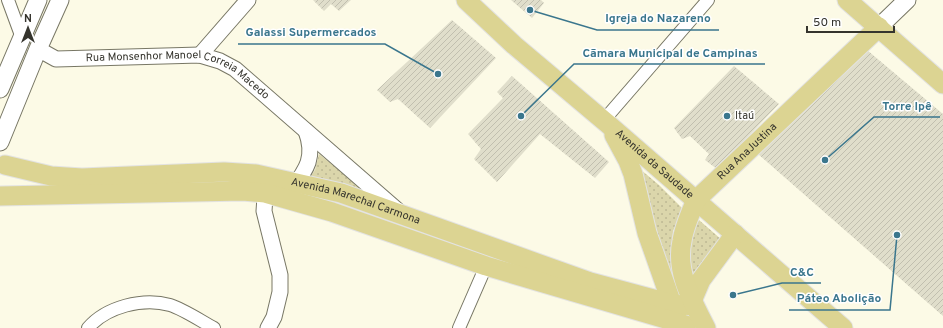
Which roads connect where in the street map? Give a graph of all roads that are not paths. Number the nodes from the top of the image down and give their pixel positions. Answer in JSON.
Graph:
{"nodes":[{"id":1,"x":8,"y":0,"type":"edge"},
{"id":2,"x":38,"y":0,"type":"edge"},
{"id":3,"x":60,"y":0,"type":"edge"},
{"id":4,"x":248,"y":0,"type":"edge"},
{"id":5,"x":467,"y":0,"type":"edge"},
{"id":6,"x":708,"y":0,"type":"edge"},
{"id":7,"x":847,"y":0,"type":"edge"},
{"id":8,"x":908,"y":0,"type":"edge"},
{"id":9,"x":879,"y":27,"type":"junction"},
{"id":10,"x":22,"y":38,"type":"junction"},
{"id":11,"x":38,"y":50,"type":"junction"},
{"id":12,"x":200,"y":55,"type":"junction"},
{"id":13,"x":943,"y":84,"type":"edge"},
{"id":14,"x":0,"y":89,"type":"edge"},
{"id":15,"x":606,"y":122,"type":"junction"},
{"id":16,"x":306,"y":131,"type":"junction"},
{"id":17,"x":0,"y":142,"type":"edge"},
{"id":18,"x":3,"y":160,"type":"edge"},
{"id":19,"x":297,"y":183,"type":"junction"},
{"id":20,"x":266,"y":185,"type":"junction"},
{"id":21,"x":0,"y":196,"type":"edge"},
{"id":22,"x":284,"y":199,"type":"junction"},
{"id":23,"x":696,"y":200,"type":"junction"},
{"id":24,"x":402,"y":215,"type":"junction"},
{"id":25,"x":735,"y":234,"type":"junction"},
{"id":26,"x":486,"y":266,"type":"junction"},
{"id":27,"x":693,"y":303,"type":"junction"},
{"id":28,"x":665,"y":317,"type":"edge"},
{"id":29,"x":686,"y":326,"type":"edge"},
{"id":30,"x":88,"y":328,"type":"edge"},
{"id":31,"x":214,"y":328,"type":"edge"},
{"id":32,"x":268,"y":328,"type":"edge"},
{"id":33,"x":459,"y":328,"type":"edge"},
{"id":34,"x":706,"y":328,"type":"edge"},
{"id":35,"x":843,"y":328,"type":"edge"}],
"edges":[{"from":1,"to":10,"type":"street"},
{"from":2,"to":10,"type":"main road"},
{"from":3,"to":11,"type":"main road"},
{"from":4,"to":12,"type":"street"},
{"from":5,"to":15,"type":"main road","name":"Avenida da Saudade"},
{"from":6,"to":15,"type":"street"},
{"from":7,"to":9,"type":"main road"},
{"from":8,"to":9,"type":"main road"},
{"from":9,"to":13,"type":"main road"},
{"from":9,"to":23,"type":"main road","name":"Rua AnaJustina"},
{"from":10,"to":14,"type":"main road"},
{"from":11,"to":12,"type":"street","name":"Rua Monsenhor Manoel Correia Macedo"},
{"from":11,"to":17,"type":"main road"},
{"from":12,"to":16,"type":"street","name":"Rua Monsenhor Manoel Correia Macedo"},
{"from":15,"to":23,"type":"main road","name":"Avenida da Saudade"},
{"from":15,"to":28,"type":"main road"},
{"from":16,"to":19,"type":"street"},
{"from":16,"to":24,"type":"street","name":"Rua Monsenhor Manoel Correia Macedo"},
{"from":18,"to":20,"type":"main road","name":"Avenida Marechal Carmona"},
{"from":18,"to":21,"type":"main road"},
{"from":19,"to":20,"type":"main road","name":"Avenida Marechal Carmona"},
{"from":19,"to":22,"type":"street"},
{"from":19,"to":24,"type":"main road","name":"Avenida Marechal Carmona"},
{"from":20,"to":21,"type":"main road","name":"Avenida Marechal Carmona"},
{"from":20,"to":22,"type":"main road","name":"Avenida Marechal Carmona"},
{"from":20,"to":32,"type":"street"},
{"from":22,"to":26,"type":"main road","name":"Avenida Marechal Carmona"},
{"from":23,"to":25,"type":"main road","name":"Avenida da Saudade"},
{"from":23,"to":27,"type":"main road","name":"Rua AnaJustina"},
{"from":24,"to":28,"type":"main road","name":"Avenida Marechal Carmona"},
{"from":25,"to":27,"type":"main road"},
{"from":25,"to":35,"type":"main road","name":"Avenida da Saudade"},
{"from":26,"to":28,"type":"main road","name":"Avenida Marechal Carmona"},
{"from":26,"to":33,"type":"street"},
{"from":27,"to":28,"type":"main road","name":"Avenida Marechal Carmona"},
{"from":27,"to":34,"type":"main road","name":"Rua AnaJustina"},
{"from":28,"to":29,"type":"main road"},
{"from":30,"to":31,"type":"street"}]}
